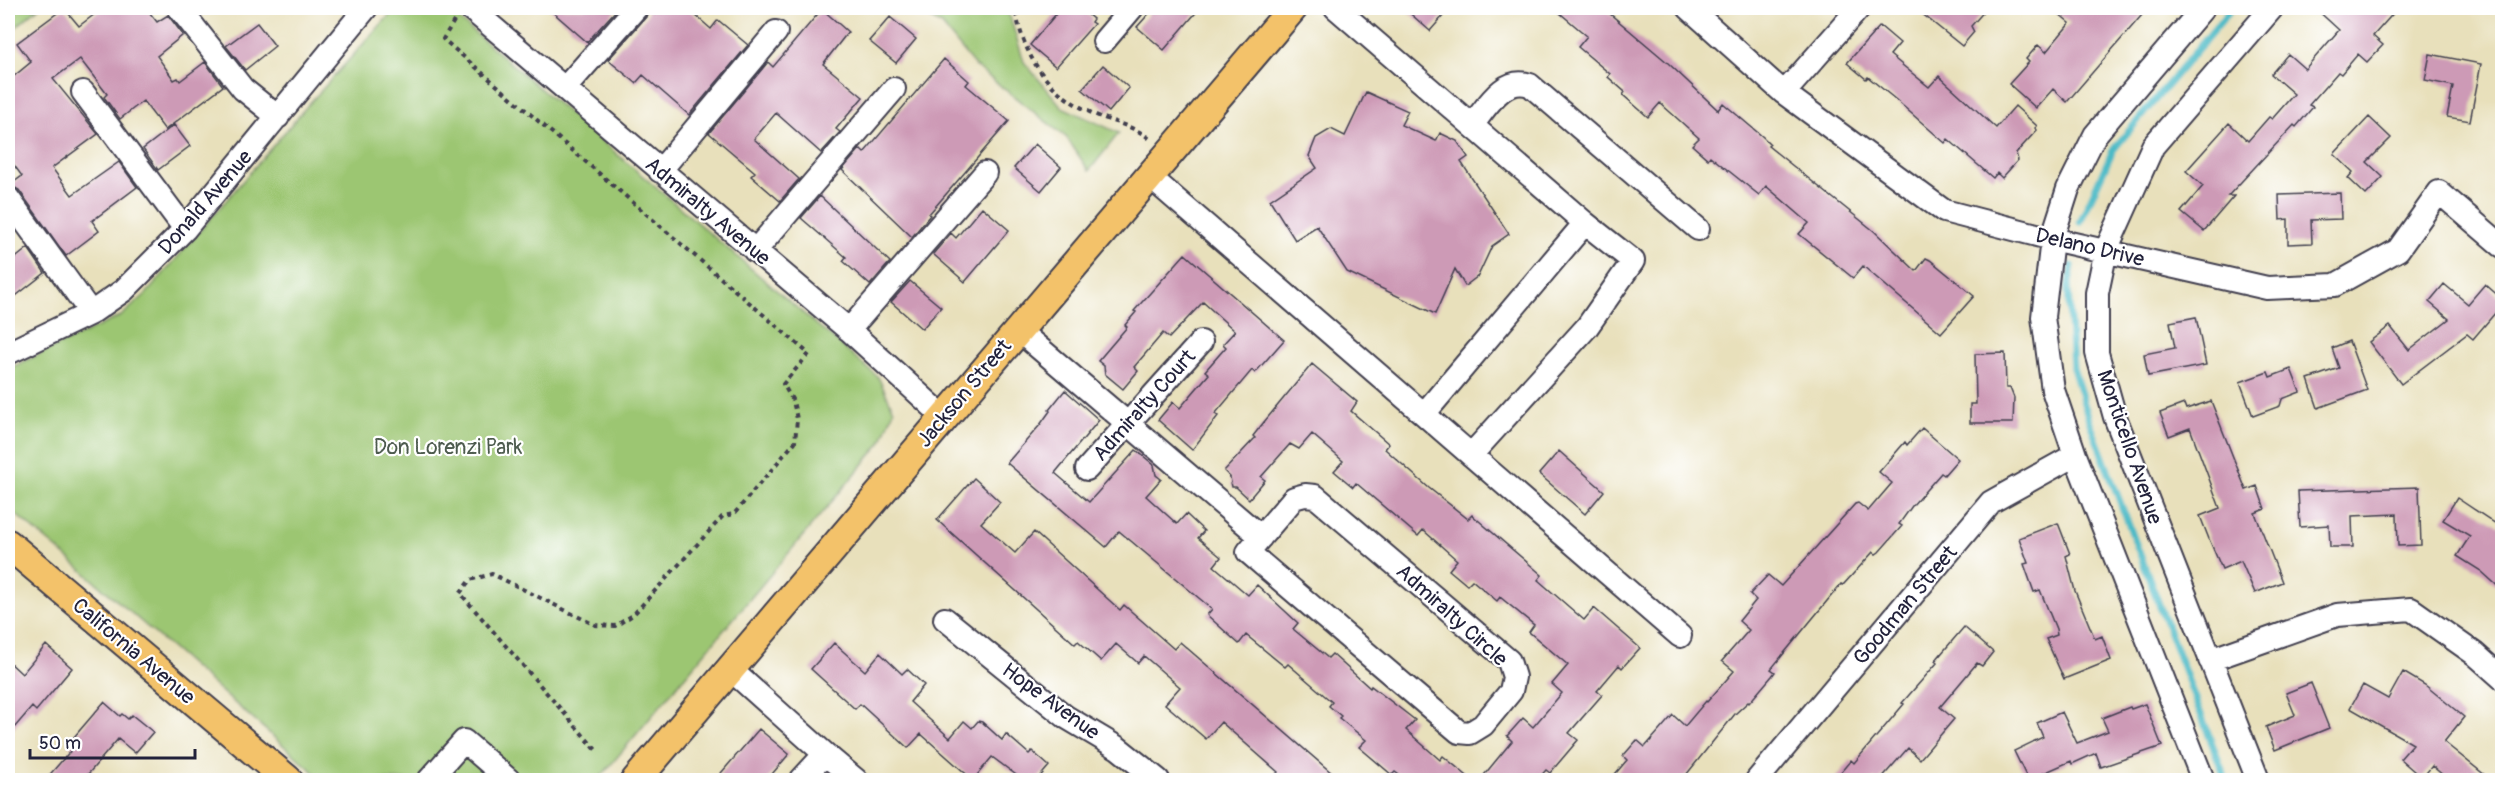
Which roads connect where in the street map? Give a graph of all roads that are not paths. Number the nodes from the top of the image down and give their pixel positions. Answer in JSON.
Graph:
{"nodes":[{"id":1,"x":179,"y":8,"type":"edge"},
{"id":2,"x":366,"y":8,"type":"edge"},
{"id":3,"x":636,"y":8,"type":"edge"},
{"id":4,"x":1132,"y":8,"type":"edge"},
{"id":5,"x":1293,"y":8,"type":"edge"},
{"id":6,"x":1336,"y":8,"type":"edge"},
{"id":7,"x":1689,"y":8,"type":"edge"},
{"id":8,"x":1859,"y":8,"type":"edge"},
{"id":9,"x":2203,"y":8,"type":"edge"},
{"id":10,"x":2272,"y":8,"type":"edge"},
{"id":11,"x":466,"y":11,"type":"edge"},
{"id":12,"x":776,"y":32,"type":"dead end"},
{"id":13,"x":1104,"y":41,"type":"dead end"},
{"id":14,"x":565,"y":88,"type":"junction"},
{"id":15,"x":894,"y":89,"type":"dead end"},
{"id":16,"x":83,"y":92,"type":"dead end"},
{"id":17,"x":1784,"y":93,"type":"junction"},
{"id":18,"x":278,"y":117,"type":"junction"},
{"id":19,"x":1472,"y":125,"type":"junction"},
{"id":20,"x":660,"y":171,"type":"junction"},
{"id":21,"x":986,"y":172,"type":"dead end"},
{"id":22,"x":1149,"y":176,"type":"junction"},
{"id":23,"x":8,"y":198,"type":"edge"},
{"id":24,"x":1585,"y":223,"type":"junction"},
{"id":25,"x":185,"y":229,"type":"junction"},
{"id":26,"x":1698,"y":229,"type":"dead end"},
{"id":27,"x":2052,"y":239,"type":"junction"},
{"id":28,"x":2502,"y":246,"type":"edge"},
{"id":29,"x":2106,"y":250,"type":"junction"},
{"id":30,"x":755,"y":251,"type":"junction"},
{"id":31,"x":91,"y":313,"type":"junction"},
{"id":32,"x":849,"y":330,"type":"junction"},
{"id":33,"x":1018,"y":330,"type":"junction"},
{"id":34,"x":1201,"y":342,"type":"dead end"},
{"id":35,"x":8,"y":353,"type":"edge"},
{"id":36,"x":1424,"y":414,"type":"junction"},
{"id":37,"x":944,"y":417,"type":"junction"},
{"id":38,"x":1128,"y":423,"type":"junction"},
{"id":39,"x":1471,"y":455,"type":"junction"},
{"id":40,"x":2075,"y":455,"type":"junction"},
{"id":41,"x":1088,"y":469,"type":"dead end"},
{"id":42,"x":1261,"y":537,"type":"junction"},
{"id":43,"x":10,"y":551,"type":"edge"},
{"id":44,"x":945,"y":619,"type":"dead end"},
{"id":45,"x":1680,"y":636,"type":"dead end"},
{"id":46,"x":2210,"y":660,"type":"junction"},
{"id":47,"x":730,"y":669,"type":"junction"},
{"id":48,"x":2502,"y":678,"type":"edge"},
{"id":49,"x":825,"y":754,"type":"junction"},
{"id":50,"x":288,"y":780,"type":"edge"},
{"id":51,"x":429,"y":780,"type":"edge"},
{"id":52,"x":510,"y":780,"type":"edge"},
{"id":53,"x":636,"y":780,"type":"edge"},
{"id":54,"x":801,"y":780,"type":"edge"},
{"id":55,"x":856,"y":780,"type":"edge"},
{"id":56,"x":1158,"y":780,"type":"edge"},
{"id":57,"x":1756,"y":780,"type":"edge"},
{"id":58,"x":2202,"y":780,"type":"edge"},
{"id":59,"x":2258,"y":780,"type":"edge"}],
"edges":[{"from":1,"to":18,"type":"street"},
{"from":2,"to":18,"type":"street","name":"Donald Avenue"},
{"from":3,"to":14,"type":"street"},
{"from":4,"to":13,"type":"street"},
{"from":5,"to":22,"type":"main road","name":"Jackson Street"},
{"from":6,"to":19,"type":"street"},
{"from":7,"to":17,"type":"street","name":"Delano Drive"},
{"from":8,"to":17,"type":"street"},
{"from":9,"to":27,"type":"street"},
{"from":10,"to":29,"type":"street","name":"Monticello Avenue"},
{"from":11,"to":14,"type":"street","name":"Admiralty Avenue"},
{"from":12,"to":20,"type":"street"},
{"from":14,"to":20,"type":"street","name":"Admiralty Avenue"},
{"from":15,"to":30,"type":"street"},
{"from":16,"to":25,"type":"street"},
{"from":17,"to":27,"type":"street","name":"Delano Drive"},
{"from":18,"to":25,"type":"street","name":"Donald Avenue"},
{"from":19,"to":24,"type":"street"},
{"from":19,"to":26,"type":"street"},
{"from":20,"to":30,"type":"street","name":"Admiralty Avenue"},
{"from":21,"to":32,"type":"street"},
{"from":22,"to":33,"type":"main road","name":"Jackson Street"},
{"from":22,"to":36,"type":"street"},
{"from":23,"to":31,"type":"street"},
{"from":24,"to":36,"type":"street"},
{"from":24,"to":39,"type":"street"},
{"from":25,"to":31,"type":"street","name":"Donald Avenue"},
{"from":27,"to":29,"type":"street","name":"Delano Drive"},
{"from":27,"to":40,"type":"street"},
{"from":28,"to":29,"type":"street","name":"Delano Drive"},
{"from":29,"to":46,"type":"street","name":"Monticello Avenue"},
{"from":30,"to":32,"type":"street","name":"Admiralty Avenue"},
{"from":31,"to":35,"type":"street","name":"Donald Avenue"},
{"from":32,"to":37,"type":"street","name":"Admiralty Avenue"},
{"from":33,"to":37,"type":"main road","name":"Jackson Street"},
{"from":33,"to":38,"type":"street"},
{"from":34,"to":38,"type":"street","name":"Admiralty Court"},
{"from":36,"to":39,"type":"street"},
{"from":37,"to":47,"type":"main road","name":"Jackson Street"},
{"from":38,"to":41,"type":"street","name":"Admiralty Court"},
{"from":38,"to":42,"type":"street"},
{"from":39,"to":45,"type":"street"},
{"from":40,"to":57,"type":"street","name":"Goodman Street"},
{"from":40,"to":58,"type":"street"},
{"from":42,"to":42,"type":"street","name":"Admiralty Circle"},
{"from":43,"to":50,"type":"main road","name":"California Avenue"},
{"from":44,"to":56,"type":"street","name":"Hope Avenue"},
{"from":46,"to":48,"type":"street"},
{"from":46,"to":59,"type":"street","name":"Monticello Avenue"},
{"from":47,"to":49,"type":"street"},
{"from":47,"to":53,"type":"main road","name":"Jackson Street"},
{"from":49,"to":54,"type":"street"},
{"from":49,"to":55,"type":"street"},
{"from":51,"to":52,"type":"street"}]}
